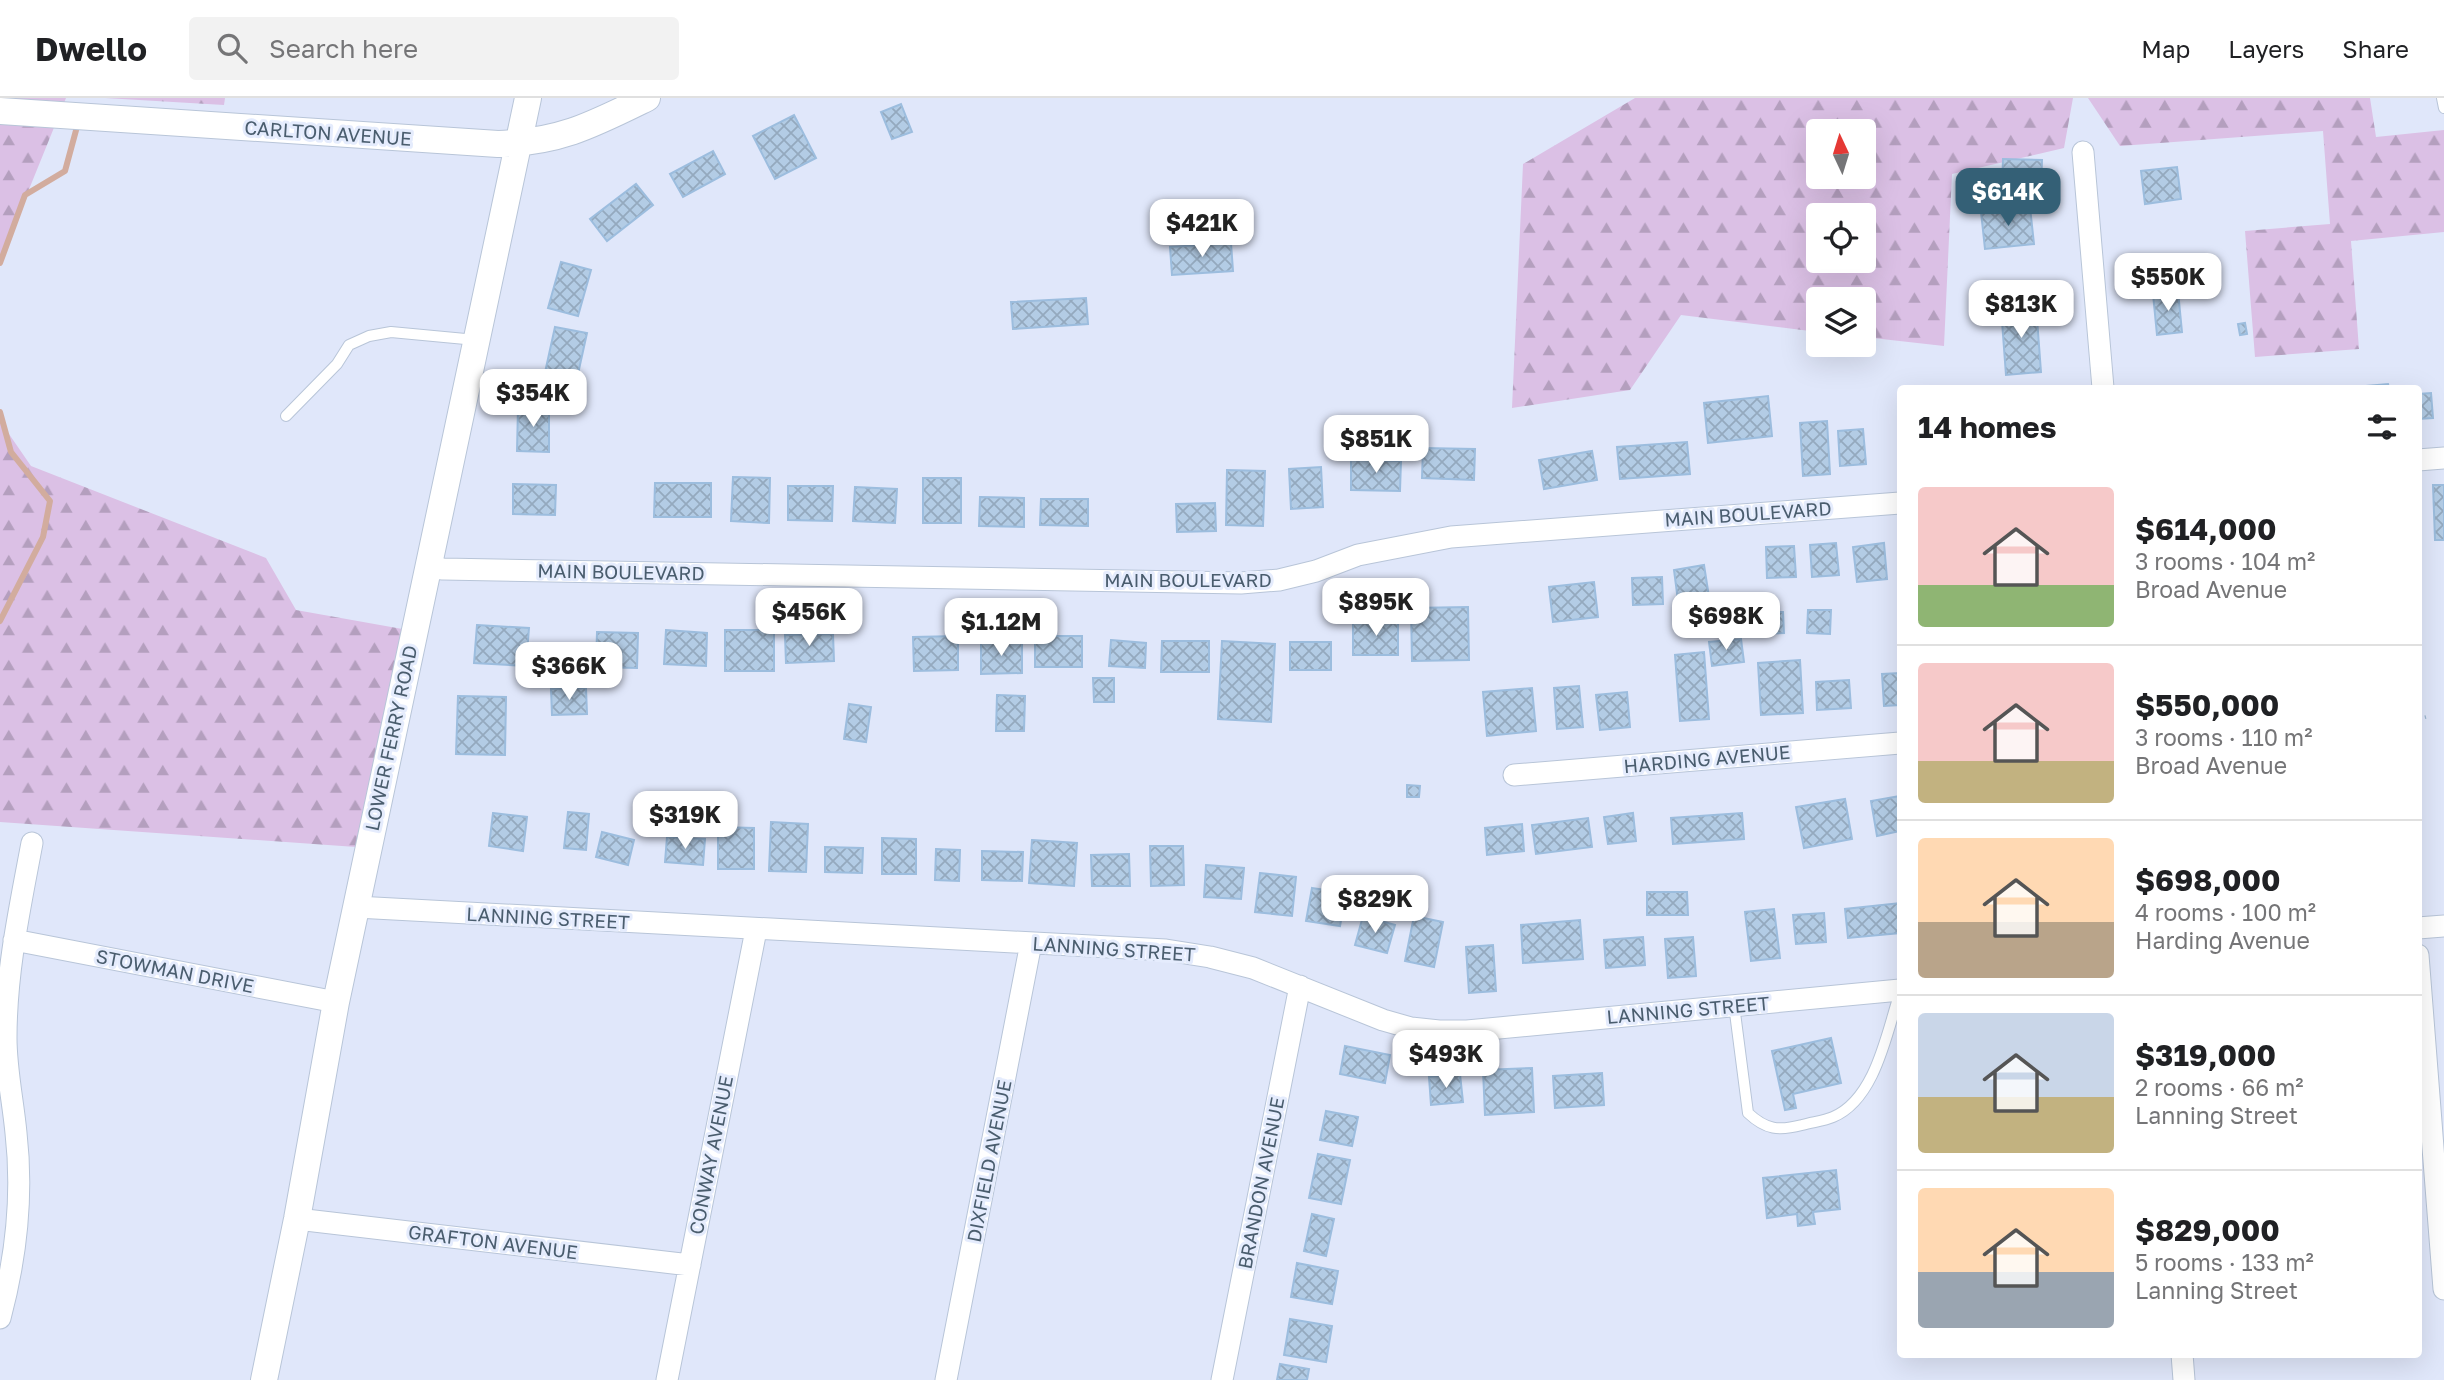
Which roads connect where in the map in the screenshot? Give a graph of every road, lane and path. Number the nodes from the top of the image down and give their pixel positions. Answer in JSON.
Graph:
{"nodes":[{"id":1,"x":528,"y":98,"type":"edge"},
{"id":2,"x":647,"y":98,"type":"edge"},
{"id":3,"x":2442,"y":98,"type":"edge"},
{"id":4,"x":2444,"y":108,"type":"edge"},
{"id":5,"x":7,"y":111,"type":"edge"},
{"id":6,"x":518,"y":143,"type":"junction"},
{"id":7,"x":2083,"y":152,"type":"dead end"},
{"id":8,"x":476,"y":340,"type":"junction"},
{"id":9,"x":2103,"y":385,"type":"edge"},
{"id":10,"x":286,"y":416,"type":"dead end"},
{"id":11,"x":2444,"y":458,"type":"edge"},
{"id":12,"x":2422,"y":460,"type":"edge"},
{"id":13,"x":1897,"y":503,"type":"edge"},
{"id":14,"x":427,"y":567,"type":"junction"},
{"id":15,"x":2422,"y":718,"type":"edge"},
{"id":16,"x":2426,"y":718,"type":"dead end"},
{"id":17,"x":1897,"y":743,"type":"edge"},
{"id":18,"x":1514,"y":775,"type":"dead end"},
{"id":19,"x":32,"y":842,"type":"dead end"},
{"id":20,"x":356,"y":907,"type":"junction"},
{"id":21,"x":2444,"y":926,"type":"edge"},
{"id":22,"x":2422,"y":928,"type":"edge"},
{"id":23,"x":755,"y":930,"type":"junction"},
{"id":24,"x":13,"y":940,"type":"junction"},
{"id":25,"x":1031,"y":943,"type":"junction"},
{"id":26,"x":1300,"y":986,"type":"junction"},
{"id":27,"x":1897,"y":991,"type":"edge"},
{"id":28,"x":1897,"y":1000,"type":"edge"},
{"id":29,"x":336,"y":1002,"type":"junction"},
{"id":30,"x":1734,"y":1005,"type":"junction"},
{"id":31,"x":2422,"y":1006,"type":"edge"},
{"id":32,"x":297,"y":1219,"type":"junction"},
{"id":33,"x":690,"y":1265,"type":"junction"},
{"id":34,"x":2444,"y":1289,"type":"edge"},
{"id":35,"x":0,"y":1318,"type":"edge"},
{"id":36,"x":2182,"y":1358,"type":"edge"},
{"id":37,"x":264,"y":1380,"type":"edge"},
{"id":38,"x":667,"y":1380,"type":"edge"},
{"id":39,"x":946,"y":1380,"type":"edge"},
{"id":40,"x":1222,"y":1380,"type":"edge"},
{"id":41,"x":2184,"y":1380,"type":"edge"}],
"edges":[{"from":1,"to":6,"type":"street","name":"LOWER FERRY ROAD"},
{"from":2,"to":6,"type":"street","name":"CARLTON AVENUE"},
{"from":3,"to":4,"type":"lane"},
{"from":5,"to":6,"type":"street","name":"CARLTON AVENUE"},
{"from":6,"to":8,"type":"street","name":"LOWER FERRY ROAD"},
{"from":7,"to":9,"type":"street"},
{"from":8,"to":10,"type":"lane"},
{"from":8,"to":14,"type":"street","name":"LOWER FERRY ROAD"},
{"from":11,"to":12,"type":"street"},
{"from":13,"to":14,"type":"street","name":"MAIN BOULEVARD"},
{"from":14,"to":20,"type":"street","name":"LOWER FERRY ROAD"},
{"from":15,"to":16,"type":"path"},
{"from":17,"to":18,"type":"street","name":"HARDING AVENUE"},
{"from":19,"to":24,"type":"street"},
{"from":20,"to":23,"type":"street","name":"LANNING STREET"},
{"from":20,"to":29,"type":"street","name":"LOWER FERRY ROAD"},
{"from":21,"to":22,"type":"street"},
{"from":23,"to":25,"type":"street","name":"LANNING STREET"},
{"from":23,"to":33,"type":"street","name":"CONWAY AVENUE"},
{"from":24,"to":29,"type":"street","name":"STOWMAN DRIVE"},
{"from":24,"to":35,"type":"street"},
{"from":25,"to":26,"type":"street","name":"LANNING STREET"},
{"from":25,"to":39,"type":"street","name":"DIXFIELD AVENUE"},
{"from":26,"to":30,"type":"street","name":"LANNING STREET"},
{"from":26,"to":40,"type":"street","name":"BRANDON AVENUE"},
{"from":27,"to":30,"type":"street","name":"LANNING STREET"},
{"from":28,"to":30,"type":"lane"},
{"from":29,"to":32,"type":"street","name":"LOWER FERRY ROAD"},
{"from":31,"to":34,"type":"street"},
{"from":32,"to":33,"type":"street","name":"GRAFTON AVENUE"},
{"from":32,"to":37,"type":"street","name":"LOWER FERRY ROAD"},
{"from":33,"to":38,"type":"street","name":"CONWAY AVENUE"},
{"from":36,"to":41,"type":"street"}]}
